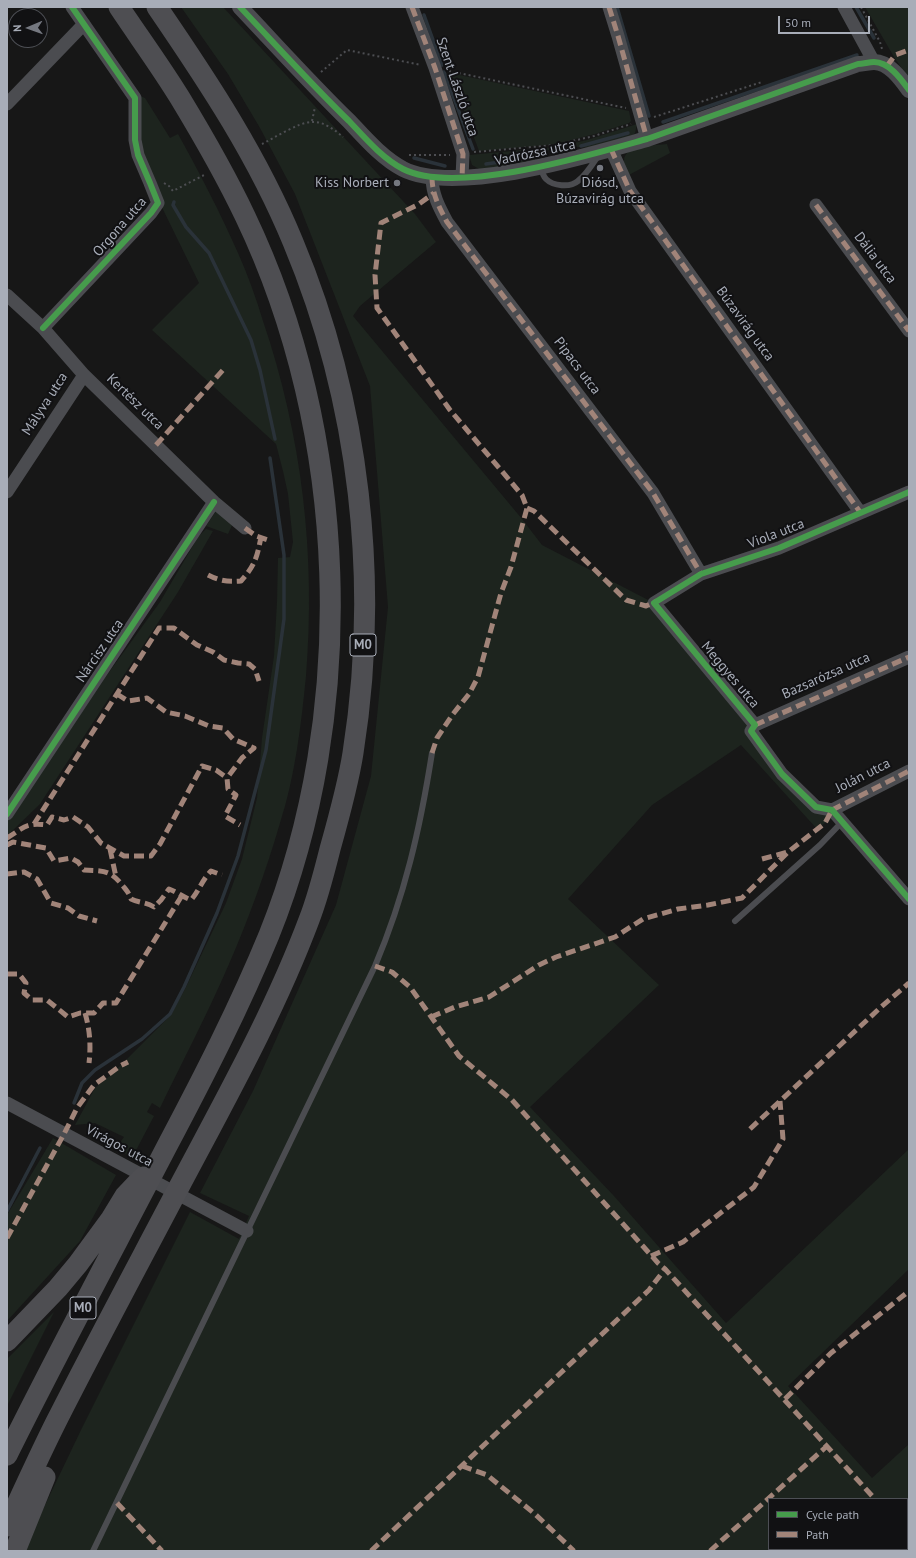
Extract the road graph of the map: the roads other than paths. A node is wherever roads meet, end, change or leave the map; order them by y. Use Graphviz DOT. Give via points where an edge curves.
graph roads {
  1 [pos="72,7"];
  2 [pos="119,7"];
  3 [pos="157,7"];
  4 [pos="240,7"];
  5 [pos="412,7"];
  6 [pos="609,7"];
  7 [pos="844,7"];
  8 [pos="84,24"];
  9 [pos="880,64"];
  10 [pos="909,90"];
  11 [pos="7,104"];
  12 [pos="646,138"];
  13 [pos="606,150"];
  14 [pos="541,166"];
  15 [pos="432,177"];
  16 [pos="462,178"];
  17 [pos="816,205"];
  18 [pos="7,295"];
  19 [pos="43,328"];
  20 [pos="909,331"];
  21 [pos="84,375"];
  22 [pos="7,492"];
  23 [pos="909,492"];
  24 [pos="214,502"];
  25 [pos="860,512"];
  26 [pos="245,528"];
  27 [pos="701,574"];
  28 [pos="654,603"];
  29 [pos="909,657"];
  30 [pos="755,725"];
  31 [pos="432,753"];
  32 [pos="909,771"];
  33 [pos="832,810"];
  34 [pos="7,814"];
  35 [pos="842,822"];
  36 [pos="909,899"];
  37 [pos="735,921"];
  38 [pos="7,1104"];
  39 [pos="159,1161"];
  40 [pos="247,1231"];
  41 [pos="7,1341"];
  42 [pos="56,1422"];
  43 [pos="7,1455"];
  44 [pos="7,1526"];
  45 [pos="15,1551"];
  46 [pos="93,1551"];
  1 -- 8 [label="street"];
  2 -- 39 [label="highway, M0" via="180,98 245,217 269,273 296,355 318,449 330,567 329,672 321,737 292,868 270,933 233,1019"];
  3 -- 42 [label="highway, M0" via="207,80 255,161 292,239 324,328 354,459 362,533 364,627 361,682 347,788 322,882 294,959 263,1029"];
  4 -- 15 [label="street, Vadrózsa utca" via="318,91 375,147 404,169"];
  5 -- 16 [label="street, Szent László utca" via="464,154"];
  6 -- 12 [label="street"];
  7 -- 9 [label="street" via="866,48"];
  8 -- 11 [label="street"];
  8 -- 19 [label="street, Orgona utca" via="135,98 135,140 138,155 158,203"];
  9 -- 10 [label="street" via="899,78"];
  9 -- 12 [label="street, Vadrózsa utca" via="858,64"];
  12 -- 13 [label="street, Vadrózsa utca"];
  13 -- 14 [label="street, Vadrózsa utca"];
  13 -- 14 [label="lane" via="577,182 570,185 551,182 543,175"];
  13 -- 25 [label="street, Búzavirág utca" via="630,191"];
  14 -- 16 [label="street, Vadrózsa utca"];
  15 -- 16 [label="street, Vadrózsa utca"];
  15 -- 27 [label="street, Pipacs utca" via="432,188 447,222 653,492"];
  17 -- 20 [label="street, Dália utca"];
  18 -- 19 [label="street, Kertész utca"];
  19 -- 21 [label="street, Kertész utca"];
  21 -- 22 [label="street, Mályva utca"];
  21 -- 24 [label="street, Kertész utca"];
  23 -- 25 [label="street, Viola utca"];
  24 -- 26 [label="street, Kertész utca"];
  24 -- 34 [label="street, Nárcisz utca"];
  25 -- 27 [label="street, Viola utca" via="779,548"];
  27 -- 28 [label="street, Viola utca"];
  28 -- 30 [label="street, Meggyes utca"];
  29 -- 30 [label="street, Bazsarózsa utca"];
  30 -- 33 [label="street, Meggyes utca" via="751,731 782,774 816,807"];
  31 -- 40 [label="lane" via="424,807 408,876 386,940 348,1026"];
  32 -- 33 [label="street, Jolán utca"];
  33 -- 35 [label="street"];
  35 -- 36 [label="street"];
  35 -- 37 [label="lane"];
  38 -- 40 [label="street, Virágos utca"];
  39 -- 41 [label="highway" via="125,1196 111,1219 58,1288"];
  39 -- 43 [label="highway, M0"];
  40 -- 46 [label="lane"];
  42 -- 44 [label="highway, M0"];
  42 -- 45 [label="highway" via="48,1470"];
}
